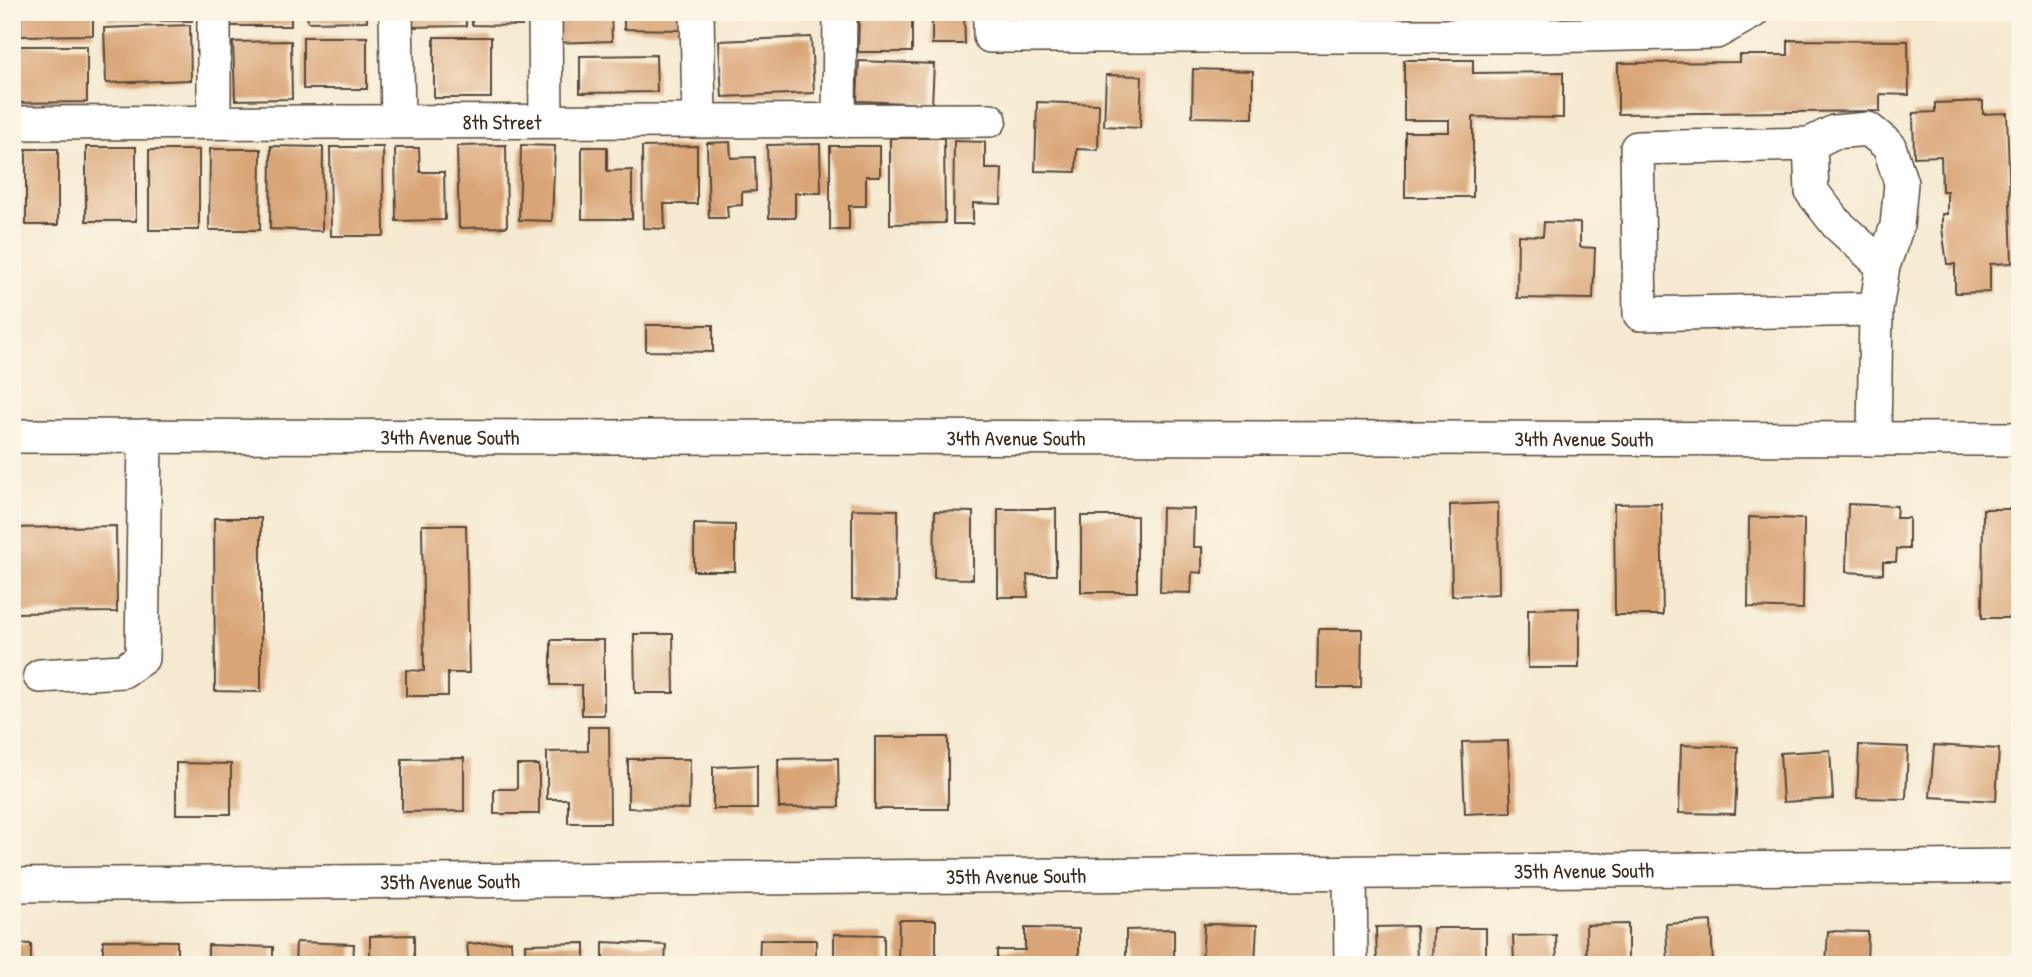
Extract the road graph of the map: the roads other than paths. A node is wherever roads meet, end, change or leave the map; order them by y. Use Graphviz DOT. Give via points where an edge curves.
graph roads {
  1 [pos="214,12"];
  2 [pos="397,12"];
  3 [pos="545,12"];
  4 [pos="697,12"];
  5 [pos="840,12"];
  6 [pos="1752,12"];
  7 [pos="1716,22"];
  8 [pos="990,24"];
  9 [pos="1175,24"];
  10 [pos="1355,24"];
  11 [pos="1540,24"];
  12 [pos="699,120"];
  13 [pos="839,120"];
  14 [pos="990,120"];
  15 [pos="398,121"];
  16 [pos="546,121"];
  17 [pos="214,122"];
  18 [pos="12,123"];
  19 [pos="1810,144"];
  20 [pos="1883,266"];
  21 [pos="1876,309"];
  22 [pos="12,436"];
  23 [pos="145,436"];
  24 [pos="1874,439"];
  25 [pos="2020,439"];
  26 [pos="40,676"];
  27 [pos="2020,866"];
  28 [pos="1350,873"];
  29 [pos="12,885"];
  30 [pos="1351,965"];
  1 -- 17 [label="street"];
  2 -- 15 [label="street"];
  3 -- 16 [label="street"];
  4 -- 12 [label="street"];
  5 -- 13 [label="street"];
  6 -- 7 [label="street"];
  7 -- 11 [label="street"];
  8 -- 9 [label="street"];
  9 -- 10 [label="street"];
  10 -- 11 [label="street"];
  12 -- 13 [label="street, 8th Street"];
  12 -- 16 [label="street, 8th Street"];
  13 -- 14 [label="street, 8th Street"];
  15 -- 16 [label="street, 8th Street"];
  15 -- 17 [label="street, 8th Street"];
  17 -- 18 [label="street, 8th Street"];
  19 -- 20 [label="street" via="1812,192 1837,224"];
  19 -- 20 [label="street" via="1834,132 1868,129 1889,146 1901,183 1897,226"];
  19 -- 21 [label="street" via="1636,148 1640,314"];
  20 -- 21 [label="street"];
  21 -- 24 [label="street"];
  22 -- 23 [label="street, 34th Avenue South"];
  23 -- 24 [label="street, 34th Avenue South"];
  23 -- 26 [label="street" via="142,658 123,671"];
  24 -- 25 [label="street, 34th Avenue South"];
  27 -- 28 [label="street, 35th Avenue South"];
  28 -- 29 [label="street, 35th Avenue South"];
  28 -- 30 [label="street"];
}
